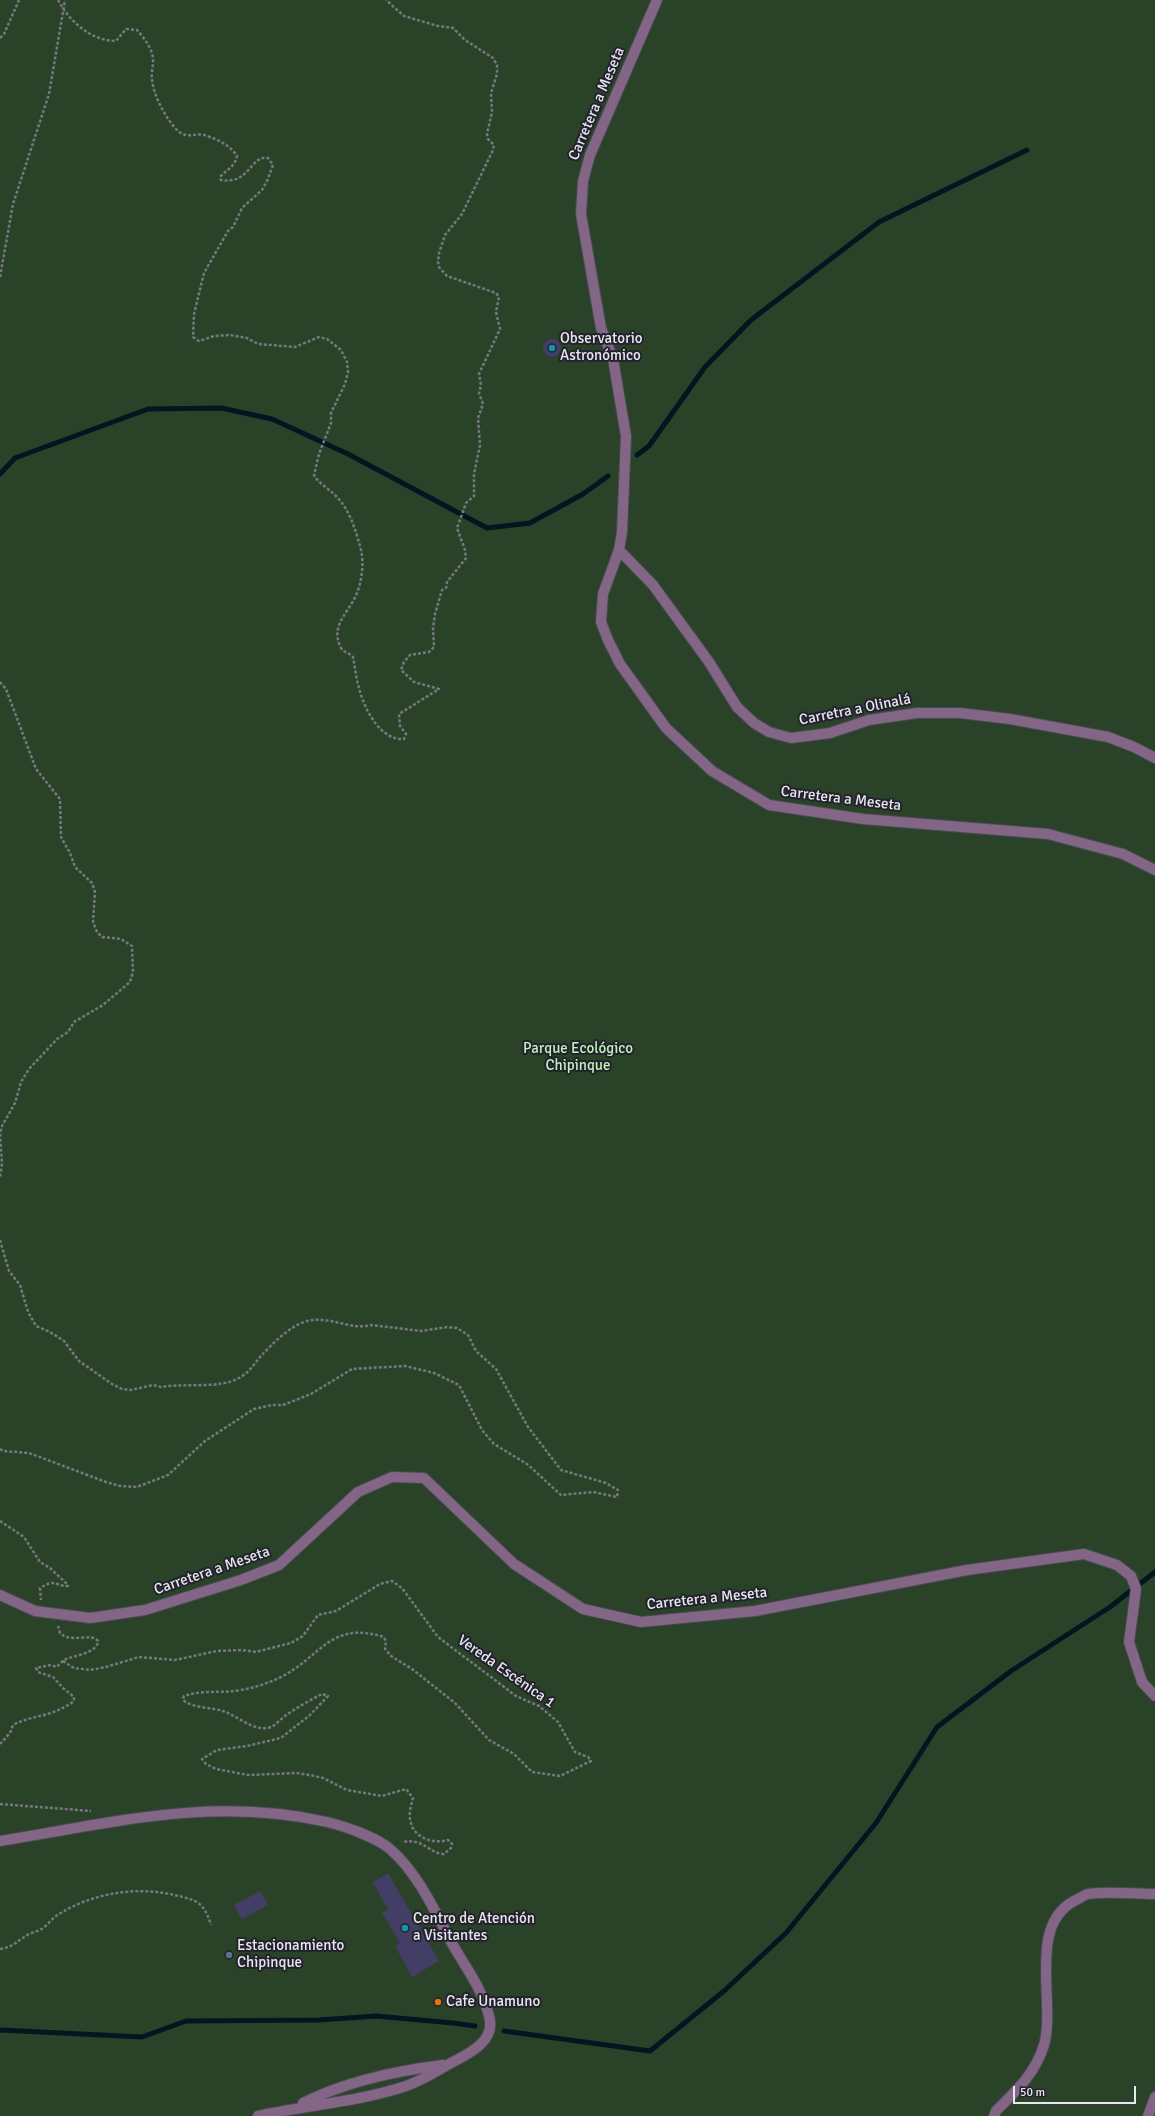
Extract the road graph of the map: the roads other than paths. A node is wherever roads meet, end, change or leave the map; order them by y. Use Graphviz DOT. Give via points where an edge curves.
graph roads {
  1 [pos="657,0"];
  2 [pos="619,550"];
  3 [pos="1155,758"];
  4 [pos="1155,870"];
  5 [pos="0,1595"];
  6 [pos="1155,1696"];
  7 [pos="0,1841"];
  8 [pos="1155,1894"];
  9 [pos="448,2064"];
  10 [pos="1155,2097"];
  11 [pos="295,2107"];
  12 [pos="258,2116"];
  13 [pos="994,2116"];
  14 [pos="1148,2116"];
  1 -- 2 [label="street, Carretera a Meseta" via="590,155 583,181 581,214 589,264 601,328 613,358 626,436"];
  2 -- 3 [label="street, Carretra a Olinalá" via="653,585 709,662 736,707 769,732 791,738 830,733 869,720 917,713 960,713 1010,719 1108,737"];
  2 -- 4 [label="street, Carretera a Meseta" via="603,594 602,622 620,664 666,728 712,771 763,802 863,819 1048,834 1123,854"];
  5 -- 6 [label="street, Carretera a Meseta" via="35,1611 90,1618 145,1610 241,1580 279,1565 358,1492 392,1477 424,1478 514,1564 583,1609 641,1622 755,1611 967,1570 1084,1554 1117,1565 1131,1576 1136,1589 1129,1642 1142,1682"];
  7 -- 9 [label="street" via="111,1821 185,1812 236,1811 327,1822 390,1848 413,1875 481,1992 490,2018 489,2033 482,2043 466,2056"];
  8 -- 13 [label="street" via="1087,1894 1065,1906 1051,1928 1045,1953 1047,2003 1044,2045 1027,2081"];
  9 -- 11 [label="street" via="349,2083"];
  9 -- 11 [label="street" via="407,2086 347,2100"];
  10 -- 14 [label="street"];
  11 -- 12 [label="street"];
}
